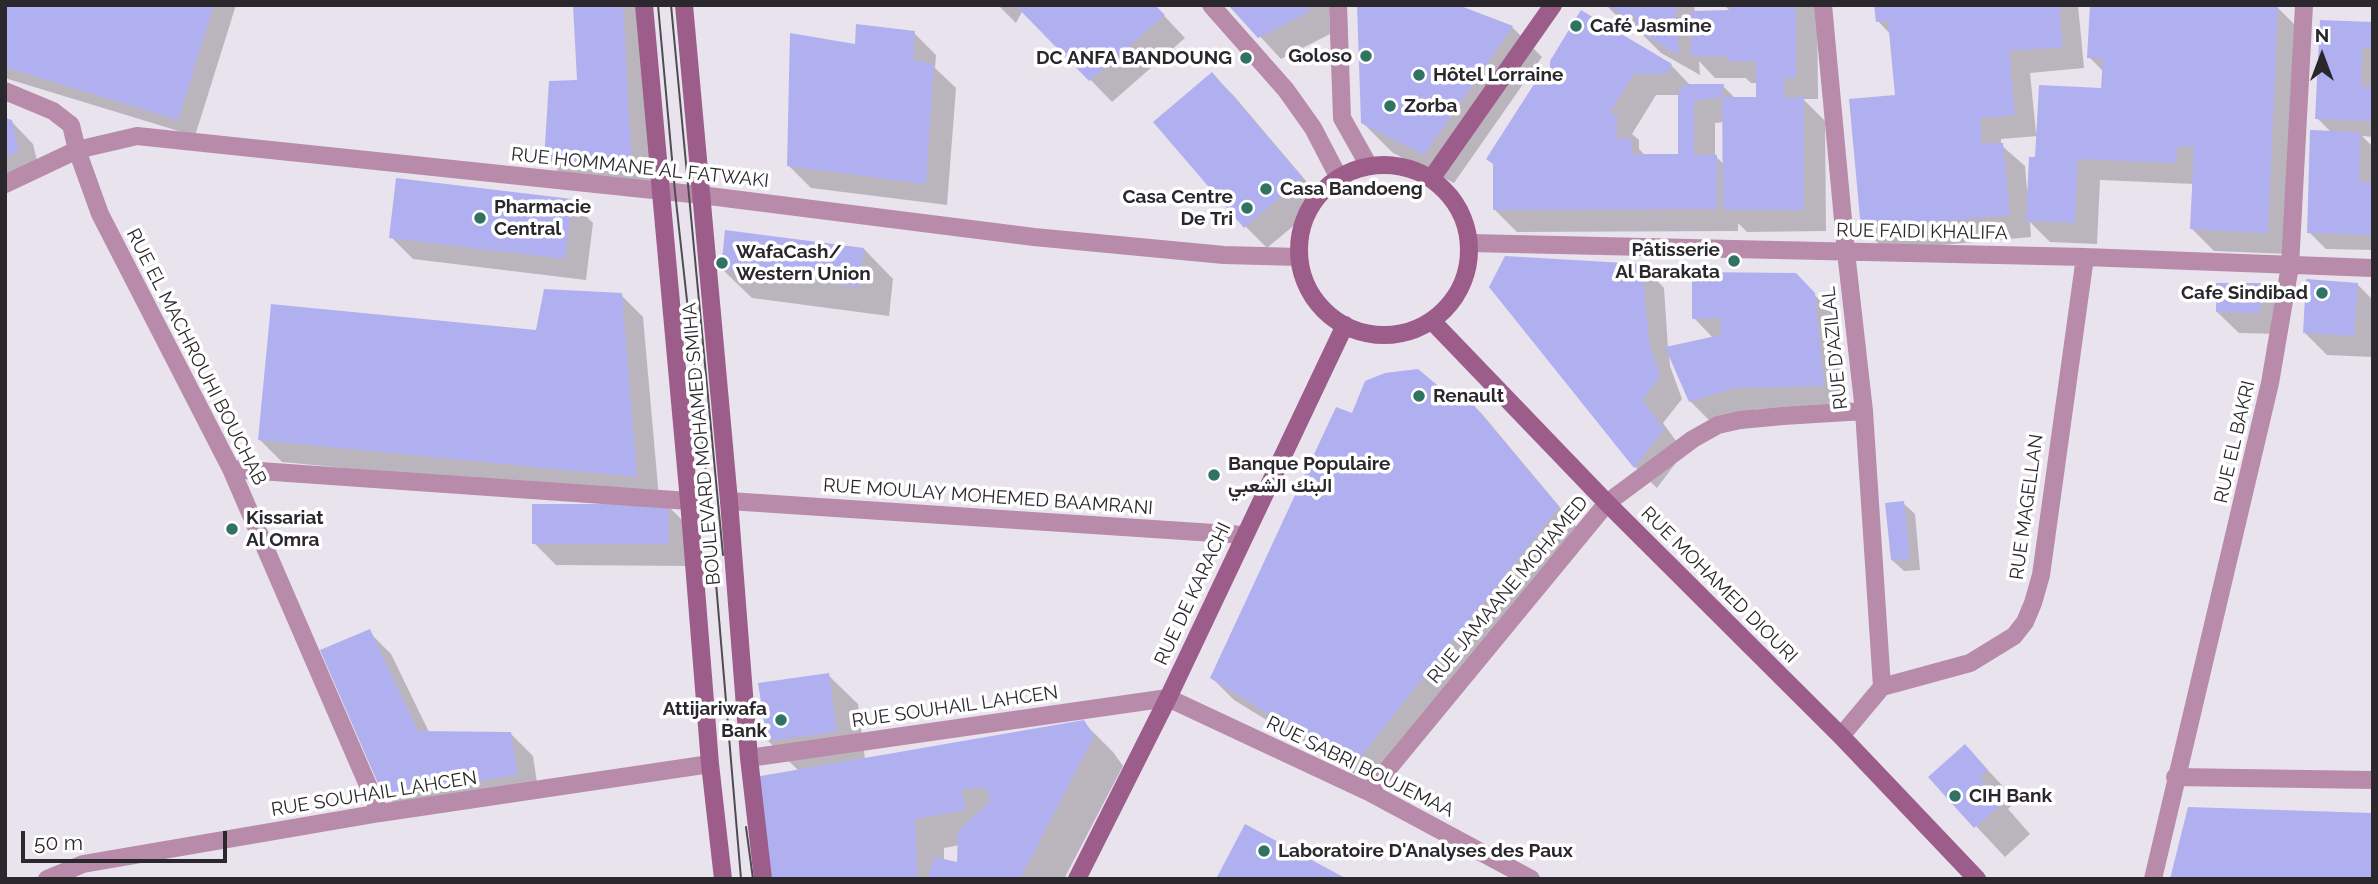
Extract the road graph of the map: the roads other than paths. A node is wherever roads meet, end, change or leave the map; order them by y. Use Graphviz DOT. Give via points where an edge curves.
graph roads {
  1 [pos="644,5"];
  2 [pos="684,5"];
  3 [pos="1211,5"];
  4 [pos="1338,5"];
  5 [pos="1553,5"];
  6 [pos="1824,5"];
  7 [pos="2304,5"];
  8 [pos="5,91"];
  9 [pos="77,150"];
  10 [pos="1369,166"];
  11 [pos="1339,178"];
  12 [pos="1431,179"];
  13 [pos="5,184"];
  14 [pos="660,191"];
  15 [pos="701,195"];
  16 [pos="1470,243"];
  17 [pos="1846,252"];
  18 [pos="1298,257"];
  19 [pos="2085,257"];
  20 [pos="2290,266"];
  21 [pos="2373,268"];
  22 [pos="1432,321"];
  23 [pos="1345,326"];
  24 [pos="1864,411"];
  25 [pos="231,469"];
  26 [pos="689,500"];
  27 [pos="729,502"];
  28 [pos="1607,503"];
  29 [pos="1244,535"];
  30 [pos="1882,687"];
  31 [pos="1168,698"];
  32 [pos="1841,736"];
  33 [pos="749,758"];
  34 [pos="710,764"];
  35 [pos="2175,777"];
  36 [pos="2373,780"];
  37 [pos="1368,792"];
  38 [pos="380,813"];
  39 [pos="1969,877"];
  40 [pos="47,879"];
  41 [pos="723,879"];
  42 [pos="763,879"];
  43 [pos="1077,879"];
  44 [pos="1531,879"];
  45 [pos="2152,879"];
  1 -- 14 [label="street, BOULEVARD MOHAMED SMIHA"];
  2 -- 15 [label="street, BOULEVARD MOHAMED SMIHA"];
  3 -- 11 [label="street" via="1286,90 1313,128"];
  4 -- 10 [label="street" via="1342,118"];
  5 -- 12 [label="street"];
  6 -- 17 [label="street, RUE D'AZILAL"];
  7 -- 20 [label="street, RUE EL BAKRI"];
  8 -- 9 [label="street" via="53,111 71,125"];
  9 -- 13 [label="street, RUE HOMMANE AL FATWAKI"];
  9 -- 14 [label="street, RUE HOMMANE AL FATWAKI" via="138,136"];
  9 -- 25 [label="street, RUE EL MACHROUHI BOUCHAB" via="100,214"];
  10 -- 11 [label="street"];
  10 -- 12 [label="street" via="1401,166"];
  11 -- 18 [label="street" via="1308,212"];
  12 -- 16 [label="street" via="1460,210"];
  14 -- 15 [label="street, RUE HOMMANE AL FATWAKI"];
  14 -- 26 [label="street, BOULEVARD MOHAMED SMIHA"];
  15 -- 18 [label="street, RUE HOMMANE AL FATWAKI" via="1034,237 1224,255"];
  15 -- 27 [label="street, BOULEVARD MOHAMED SMIHA"];
  16 -- 17 [label="street, RUE FAIDI KHALIFA"];
  16 -- 22 [label="street" via="1467,273 1459,291"];
  17 -- 19 [label="street, RUE FAIDI KHALIFA"];
  17 -- 24 [label="street, RUE D'AZILAL"];
  18 -- 23 [label="street" via="1311,294"];
  19 -- 20 [label="street, RUE FAIDI KHALIFA"];
  19 -- 30 [label="street, RUE MAGELLAN" via="2034,603 2014,636 1970,663"];
  20 -- 21 [label="street, RUE FAIDI KHALIFA"];
  20 -- 35 [label="street, RUE EL BAKRI" via="2245,497"];
  22 -- 23 [label="street" via="1402,334 1385,335"];
  22 -- 28 [label="street, RUE MOHAMED DIOURI"];
  23 -- 29 [label="street, RUE DE KARACHI"];
  24 -- 28 [label="street, RUE JAMAANE MOHAMED" via="1718,425"];
  24 -- 30 [label="street, RUE D'AZILAL"];
  25 -- 26 [label="street"];
  25 -- 38 [label="street, RUE EL MACHROUHI BOUCHAB"];
  26 -- 34 [label="street, BOULEVARD MOHAMED SMIHA"];
  27 -- 29 [label="street, RUE MOULAY MOHEMED BAAMRANI"];
  27 -- 33 [label="street, BOULEVARD MOHAMED SMIHA"];
  28 -- 32 [label="street, RUE MOHAMED DIOURI"];
  28 -- 37 [label="street, RUE JAMAANE MOHAMED"];
  29 -- 31 [label="street, RUE DE KARACHI"];
  30 -- 32 [label="street"];
  31 -- 33 [label="street, RUE SOUHAIL LAHCEN"];
  31 -- 37 [label="street, RUE SABRI BOUJEMAA"];
  31 -- 43 [label="street, RUE DE KARACHI"];
  32 -- 39 [label="street, RUE MOHAMED DIOURI"];
  33 -- 42 [label="street, BOULEVARD MOHAMED SMIHA"];
  34 -- 38 [label="street, RUE SOUHAIL LAHCEN"];
  34 -- 41 [label="street, BOULEVARD MOHAMED SMIHA"];
  35 -- 36 [label="street"];
  35 -- 45 [label="street, RUE EL BAKRI"];
  37 -- 44 [label="street, RUE SABRI BOUJEMAA"];
  38 -- 40 [label="street, RUE SOUHAIL LAHCEN" via="83,864"];
}
